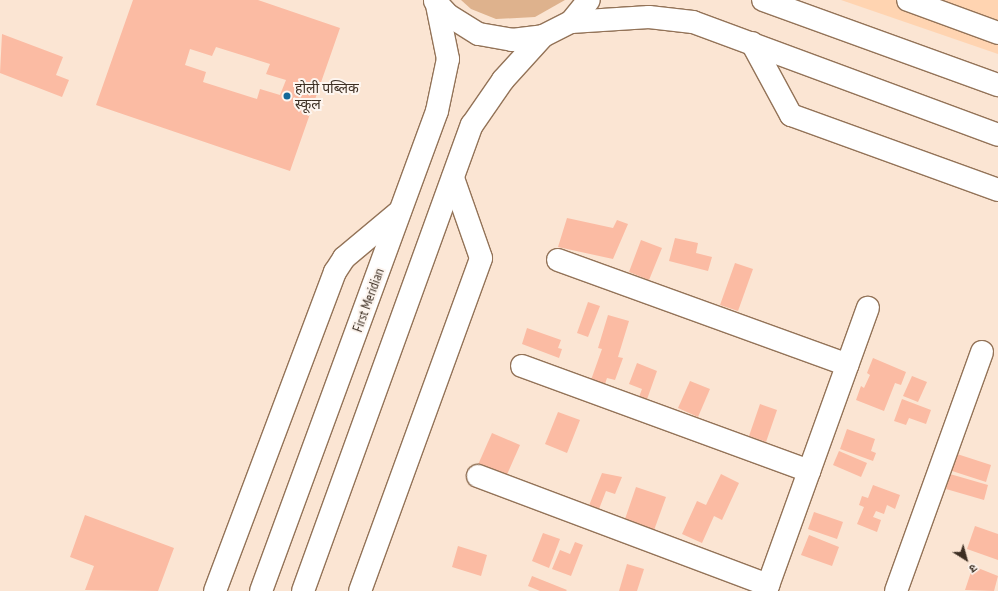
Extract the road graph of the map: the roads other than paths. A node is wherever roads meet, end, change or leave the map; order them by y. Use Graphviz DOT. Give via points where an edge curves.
graph roads {
  1 [pos="590,0"];
  2 [pos="767,0"];
  3 [pos="908,0"];
  4 [pos="436,2"];
  5 [pos="571,22"];
  6 [pos="998,33"];
  7 [pos="542,36"];
  8 [pos="752,43"];
  9 [pos="998,85"];
  10 [pos="998,135"];
  11 [pos="453,178"];
  12 [pos="998,190"];
  13 [pos="401,210"];
  14 [pos="558,260"];
  15 [pos="868,308"];
  16 [pos="982,352"];
  17 [pos="848,365"];
  18 [pos="522,366"];
  19 [pos="809,471"];
  20 [pos="478,476"];
  21 [pos="767,588"];
  22 [pos="215,591"];
  23 [pos="261,591"];
  24 [pos="303,591"];
  25 [pos="360,591"];
  26 [pos="896,591"];
  1 -- 5 [label="street"];
  2 -- 9 [label="street"];
  3 -- 6 [label="street"];
  4 -- 7 [label="street" via="448,15 478,34 512,40"];
  4 -- 13 [label="street, First Meridian" via="448,59 437,111"];
  5 -- 7 [label="street"];
  5 -- 8 [label="street" via="649,17 694,22"];
  7 -- 11 [label="street" via="503,80 472,125"];
  8 -- 10 [label="street"];
  8 -- 12 [label="street" via="791,115"];
  11 -- 24 [label="street"];
  11 -- 25 [label="street" via="482,258"];
  13 -- 22 [label="street" via="344,258 335,272"];
  13 -- 23 [label="street, First Meridian"];
  14 -- 17 [label="street"];
  15 -- 17 [label="street"];
  16 -- 26 [label="street"];
  17 -- 19 [label="street"];
  18 -- 19 [label="street"];
  19 -- 21 [label="street"];
  20 -- 21 [label="street"];
}
